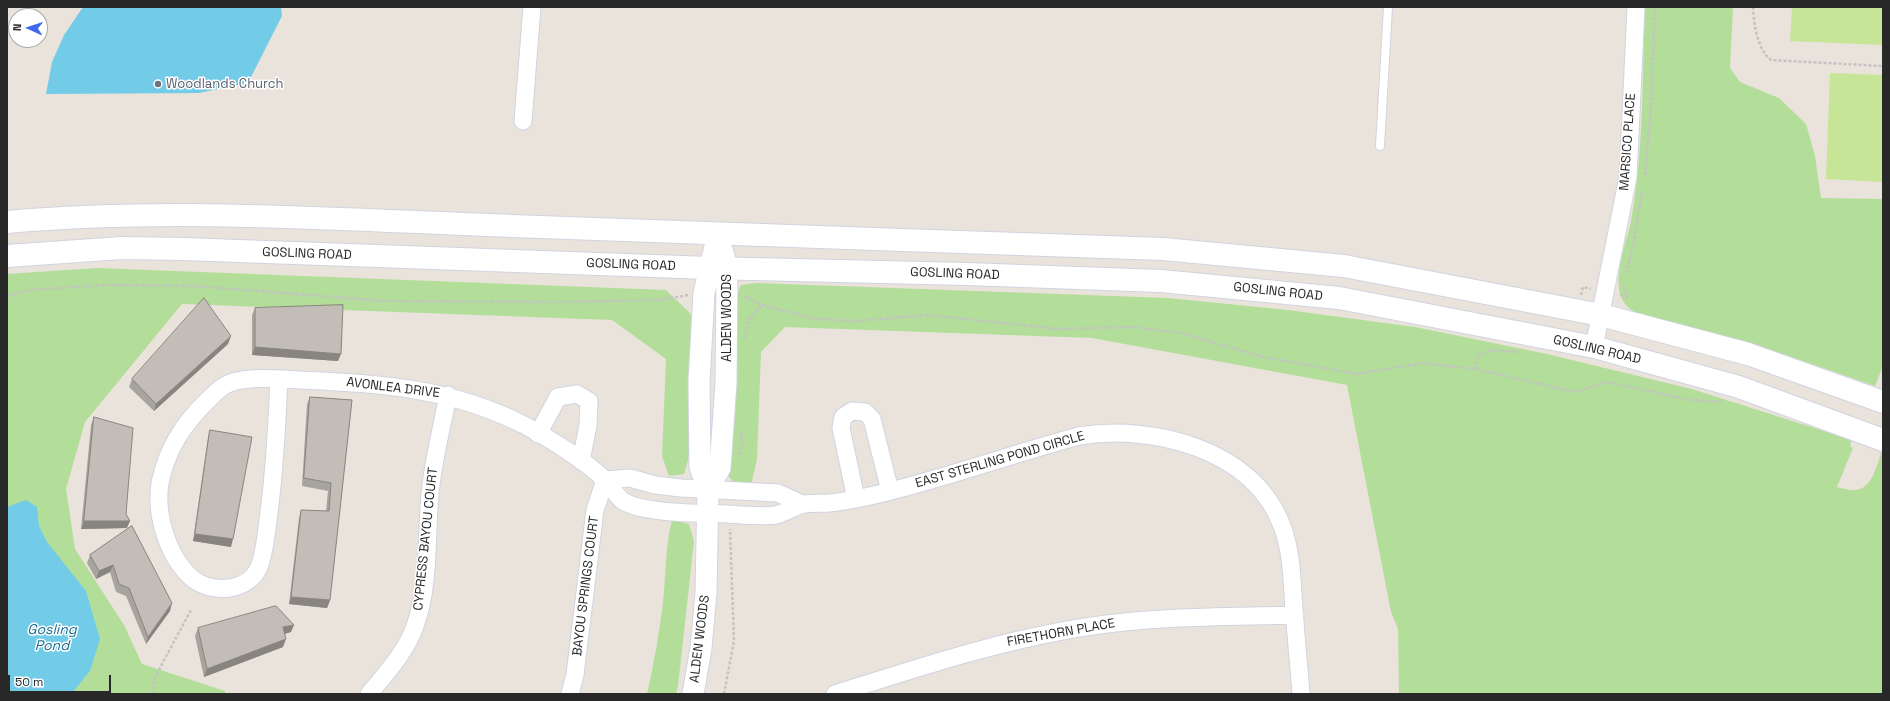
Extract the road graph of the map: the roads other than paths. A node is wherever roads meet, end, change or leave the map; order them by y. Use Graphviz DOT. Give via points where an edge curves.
graph roads {
  1 [pos="532,7"];
  2 [pos="1388,7"];
  3 [pos="1636,7"];
  4 [pos="523,121"];
  5 [pos="1380,146"];
  6 [pos="7,222"];
  7 [pos="718,234"];
  8 [pos="7,256"];
  9 [pos="718,268"];
  10 [pos="1601,315"];
  11 [pos="1594,347"];
  12 [pos="279,379"];
  13 [pos="448,395"];
  14 [pos="1878,400"];
  15 [pos="538,434"];
  16 [pos="1883,440"];
  17 [pos="581,461"];
  18 [pos="605,480"];
  19 [pos="708,489"];
  20 [pos="890,491"];
  21 [pos="856,499"];
  22 [pos="802,504"];
  23 [pos="708,513"];
  24 [pos="1295,615"];
  25 [pos="369,694"];
  26 [pos="570,694"];
  27 [pos="693,694"];
  28 [pos="836,694"];
  29 [pos="1301,694"];
  1 -- 4 [label="street"];
  2 -- 5 [label="lane"];
  3 -- 10 [label="street, MARSICO PLACE" via="1628,177"];
  6 -- 7 [label="main road" via="142,214"];
  7 -- 9 [label="street, ALDEN WOODS"];
  7 -- 10 [label="main road" via="1163,249 1230,255 1344,266"];
  8 -- 9 [label="main road, GOSLING ROAD" via="122,248 183,249"];
  9 -- 11 [label="main road, GOSLING ROAD" via="967,274 1145,281 1234,288 1339,298"];
  9 -- 19 [label="street, ALDEN WOODS" via="704,293 699,381 700,467"];
  9 -- 19 [label="street, ALDEN WOODS" via="728,294 726,384 720,468"];
  10 -- 11 [label="street, MARSICO PLACE"];
  10 -- 14 [label="main road" via="1748,354"];
  11 -- 16 [label="main road, GOSLING ROAD" via="1739,388"];
  12 -- 12 [label="street, AVONLEA DRIVE" via="276,462 259,568 250,580 228,589 213,589 187,574 174,555 161,521 159,489 169,451 180,430 195,412 229,383"];
  12 -- 13 [label="street, AVONLEA DRIVE" via="390,385"];
  13 -- 15 [label="street, AVONLEA DRIVE" via="485,408"];
  13 -- 25 [label="street, CYPRESS BAYOU COURT" via="433,472 423,586 415,626 405,647"];
  15 -- 17 [label="street, AVONLEA DRIVE"];
  15 -- 17 [label="street" via="558,397 577,394 589,401 588,425"];
  17 -- 18 [label="street, AVONLEA DRIVE"];
  18 -- 19 [label="street" via="630,478 662,486"];
  18 -- 23 [label="street, AVONLEA DRIVE" via="622,500 647,509"];
  18 -- 26 [label="street, BAYOU SPRINGS COURT" via="595,510 575,675"];
  19 -- 22 [label="street, EAST STERLING POND CIRCLE" via="778,493"];
  19 -- 23 [label="street, ALDEN WOODS"];
  20 -- 21 [label="street, EAST STERLING POND CIRCLE"];
  20 -- 21 [label="street" via="872,419 865,412 852,411 843,417 841,428"];
  20 -- 24 [label="street, EAST STERLING POND CIRCLE" via="1079,436 1111,432 1133,433 1182,443 1213,455 1238,470 1264,493 1283,527 1291,565"];
  21 -- 22 [label="street, EAST STERLING POND CIRCLE"];
  22 -- 23 [label="street, EAST STERLING POND CIRCLE" via="777,515"];
  23 -- 27 [label="street, ALDEN WOODS" via="705,601 701,648"];
  24 -- 28 [label="street, FIRETHORN PLACE" via="1148,620 1091,626 1014,640 940,660"];
  24 -- 29 [label="street, EAST STERLING POND CIRCLE"];
}
